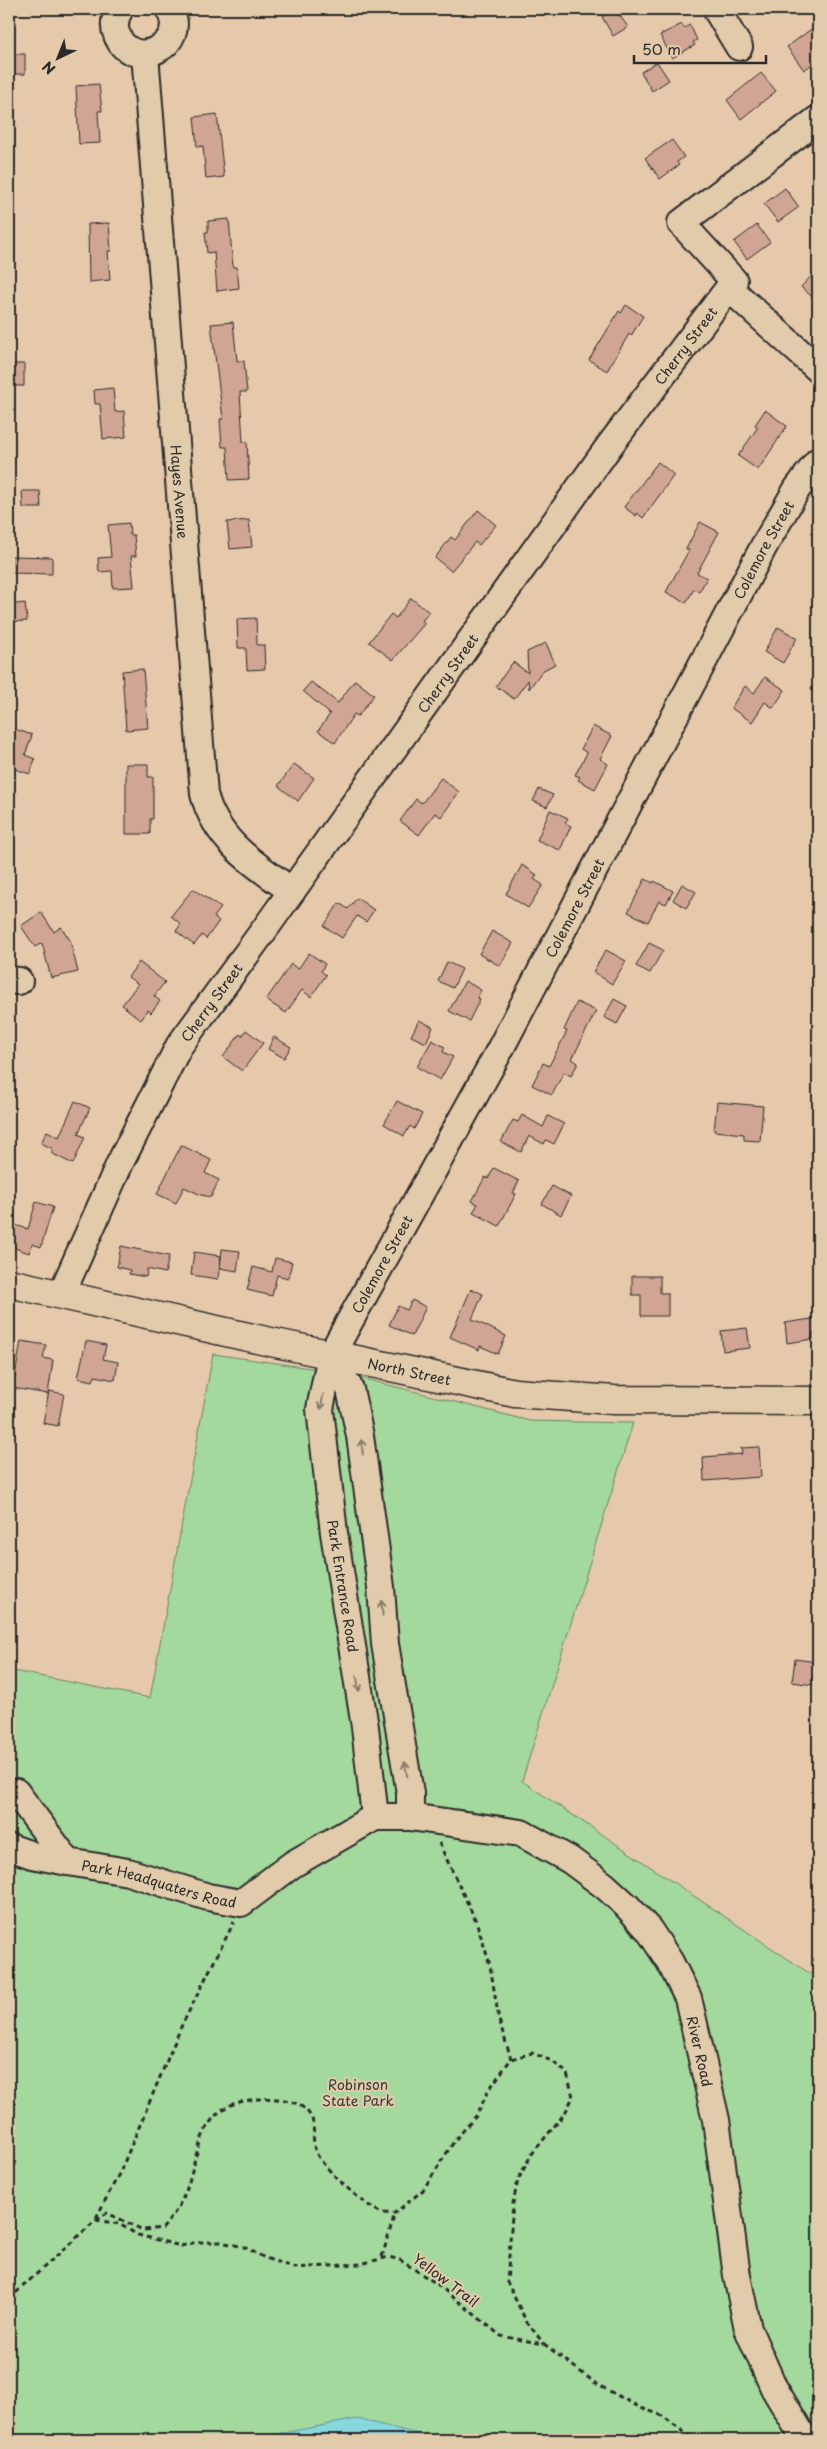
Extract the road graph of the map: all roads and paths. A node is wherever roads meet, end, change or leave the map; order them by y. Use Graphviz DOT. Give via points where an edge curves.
graph roads {
  1 [pos="120,9"];
  2 [pos="168,9"];
  3 [pos="716,9"];
  4 [pos="739,47"];
  5 [pos="145,54"];
  6 [pos="818,119"];
  7 [pos="728,288"];
  8 [pos="818,369"];
  9 [pos="818,461"];
  10 [pos="292,891"];
  11 [pos="9,1283"];
  12 [pos="61,1295"];
  13 [pos="331,1355"];
  14 [pos="818,1401"];
  15 [pos="9,1793"];
  16 [pos="375,1817"];
  17 [pos="410,1817"];
  18 [pos="437,1838"];
  19 [pos="9,1847"];
  20 [pos="68,1862"];
  21 [pos="241,1903"];
  22 [pos="512,2059"];
  23 [pos="395,2213"];
  24 [pos="96,2220"];
  25 [pos="382,2258"];
  26 [pos="9,2299"];
  27 [pos="544,2344"];
  28 [pos="695,2440"];
  29 [pos="805,2440"];
  1 -- 5 [label="street" via="115,25 118,38 132,52"];
  2 -- 5 [label="street" via="174,24 171,37 163,48"];
  3 -- 4 [label="street"];
  5 -- 10 [label="street, Hayes Avenue" via="204,794 211,815 231,844"];
  6 -- 7 [label="street" via="681,223 734,282"];
  7 -- 8 [label="street"];
  7 -- 10 [label="street, Cherry Street" via="610,445"];
  9 -- 13 [label="street, Colemore Street" via="797,489 764,546 496,1057"];
  10 -- 12 [label="street, Cherry Street" via="178,1046"];
  11 -- 12 [label="main road, North Street"];
  12 -- 13 [label="main road, North Street"];
  13 -- 14 [label="main road, North Street" via="474,1386 548,1396 665,1402"];
  13 -- 16 [label="street, Park Entrance Road, one-way" via="320,1408 334,1533 365,1727"];
  17 -- 13 [label="street, one-way" via="410,1792 385,1644 381,1587 360,1436 350,1389"];
  15 -- 20 [label="street, Park Headquaters Road" via="16,1792"];
  16 -- 17 [label="street, Park Headquaters Road"];
  16 -- 21 [label="street, Park Headquaters Road" via="293,1864"];
  17 -- 29 [label="street, River Road" via="521,1833 570,1860 605,1886 649,1930 670,1962 688,1998 710,2094 748,2329 774,2388"];
  18 -- 22 [label="path" via="476,1921 490,1965 501,2028"];
  19 -- 20 [label="street"];
  20 -- 21 [label="street, Park Headquaters Road" via="128,1872 208,1897"];
  21 -- 24 [label="path" via="233,1926 181,2027 121,2170"];
  22 -- 23 [label="path" via="488,2091 477,2115 455,2140 423,2190"];
  22 -- 27 [label="path" via="532,2054 552,2061 566,2074 573,2097 565,2113 531,2155 518,2180 514,2203 507,2282 526,2321"];
  23 -- 24 [label="path" via="381,2213 333,2175 315,2151 312,2119 303,2108 291,2102 264,2099 230,2105 205,2130 188,2186 163,2228 143,2230 107,2213"];
  23 -- 25 [label="path"];
  24 -- 25 [label="path, Yellow Trail" via="120,2224 138,2235 181,2246 221,2242 244,2247 295,2268 360,2264"];
  24 -- 26 [label="path"];
  25 -- 27 [label="path, Yellow Trail" via="400,2260 437,2284 501,2336"];
  27 -- 28 [label="path, Yellow Trail" via="598,2385 661,2416"];
}
